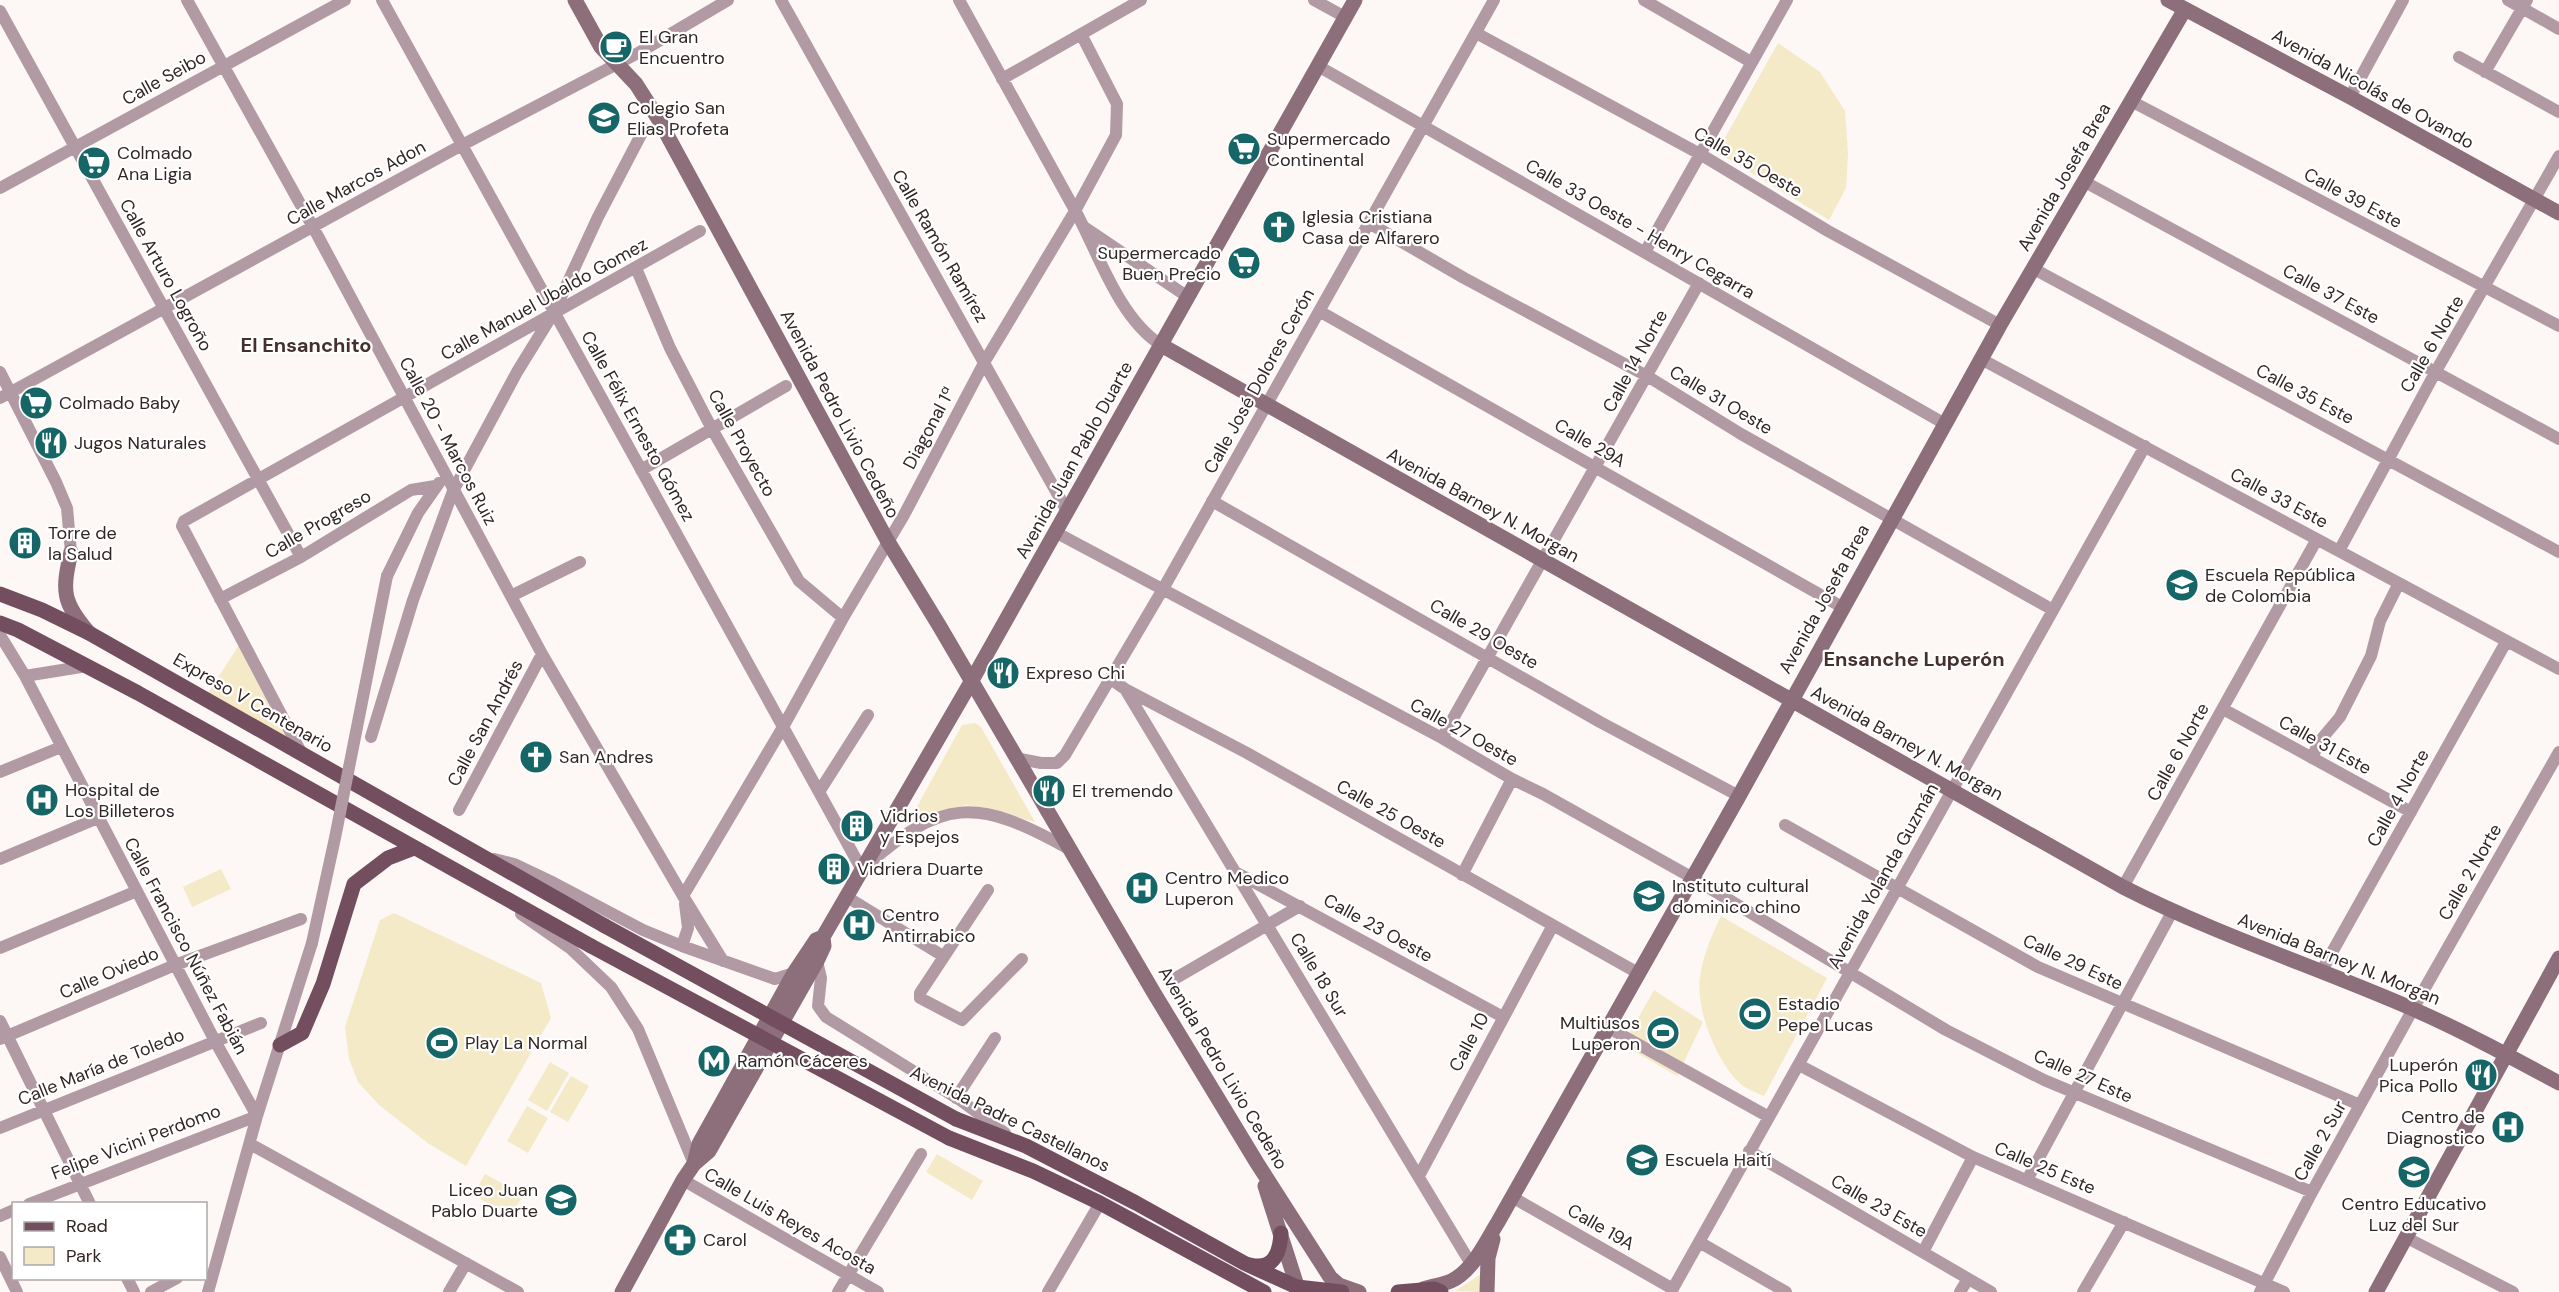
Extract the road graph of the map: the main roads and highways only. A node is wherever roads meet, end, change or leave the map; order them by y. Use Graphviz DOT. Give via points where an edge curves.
graph roads {
  1 [pos="574,0"];
  2 [pos="1355,0"];
  3 [pos="2168,0"];
  4 [pos="2188,5"];
  5 [pos="2559,213"];
  6 [pos="1161,345"];
  7 [pos="71,552"];
  8 [pos="0,594"];
  9 [pos="0,623"];
  10 [pos="89,633"];
  11 [pos="971,682"];
  12 [pos="1790,700"];
  13 [pos="414,848"];
  14 [pos="605,926"];
  15 [pos="824,937"];
  16 [pos="2559,958"];
  17 [pos="280,1045"];
  18 [pos="2507,1054"];
  19 [pos="2559,1083"];
  20 [pos="1257,1163"];
  21 [pos="694,1164"];
  22 [pos="1498,1222"];
  23 [pos="1281,1233"];
  24 [pos="1244,1263"];
  25 [pos="1298,1289"];
  26 [pos="1417,1290"];
  27 [pos="1259,1291"];
  28 [pos="622,1292"];
  29 [pos="1342,1292"];
  30 [pos="1359,1292"];
  31 [pos="1398,1292"];
  32 [pos="1442,1292"];
  33 [pos="1487,1292"];
  34 [pos="2376,1292"];
  1 -- 11 [label="main road, Avenida Pedro Livio Cedeño" via="601,47 636,84 659,120 887,540"];
  2 -- 6 [label="main road, Avenida Juan Pablo Duarte"];
  3 -- 4 [label="main road, Avenida Nicolás de Ovando"];
  4 -- 5 [label="main road, Avenida Nicolás de Ovando"];
  4 -- 12 [label="main road, Avenida Josefa Brea" via="2000,325"];
  6 -- 11 [label="main road, Avenida Juan Pablo Duarte"];
  6 -- 12 [label="main road, Avenida Barney N. Morgan"];
  7 -- 10 [label="main road" via="66,595 71,613"];
  8 -- 10 [label="main road, Expreso V Centenario"];
  9 -- 13 [label="main road" via="87,666"];
  10 -- 14 [label="main road, Expreso V Centenario"];
  11 -- 15 [label="main road, Avenida Juan Pablo Duarte"];
  11 -- 20 [label="main road, Avenida Pedro Livio Cedeño"];
  12 -- 18 [label="main road, Avenida Barney N. Morgan" via="2172,912 2413,1009"];
  12 -- 22 [label="main road, Avenida Josefa Brea"];
  13 -- 17 [label="main road" via="388,858 354,884 323,984 302,1033"];
  13 -- 27 [label="main road, Avenida Padre Castellanos, bridge" via="950,1138 1100,1203"];
  14 -- 24 [label="main road, Avenida Padre Castellanos, bridge" via="956,1119 1026,1146"];
  15 -- 21 [label="main road, Avenida Juan Pablo Duarte" via="817,961 709,1151"];
  15 -- 21 [label="main road, Avenida Juan Pablo Duarte" via="816,939 794,973 699,1144"];
  16 -- 18 [label="main road"];
  18 -- 19 [label="main road, Avenida Barney N. Morgan"];
  18 -- 34 [label="main road"];
  20 -- 23 [label="main road"];
  20 -- 30 [label="main road, Avenida Pedro Livio Cedeño" via="1330,1277"];
  21 -- 28 [label="main road"];
  22 -- 26 [label="main road, Avenida Josefa Brea" via="1471,1264 1450,1282"];
  22 -- 33 [label="main road, Avenida Josefa Brea" via="1488,1258"];
  23 -- 24 [label="main road" via="1281,1250 1276,1257 1260,1266"];
  23 -- 25 [label="main road"];
  24 -- 25 [label="main road, Avenida Padre Castellanos"];
  25 -- 29 [label="main road, Avenida Padre Castellanos"];
  26 -- 31 [label="main road"];
  26 -- 32 [label="main road"];
}
